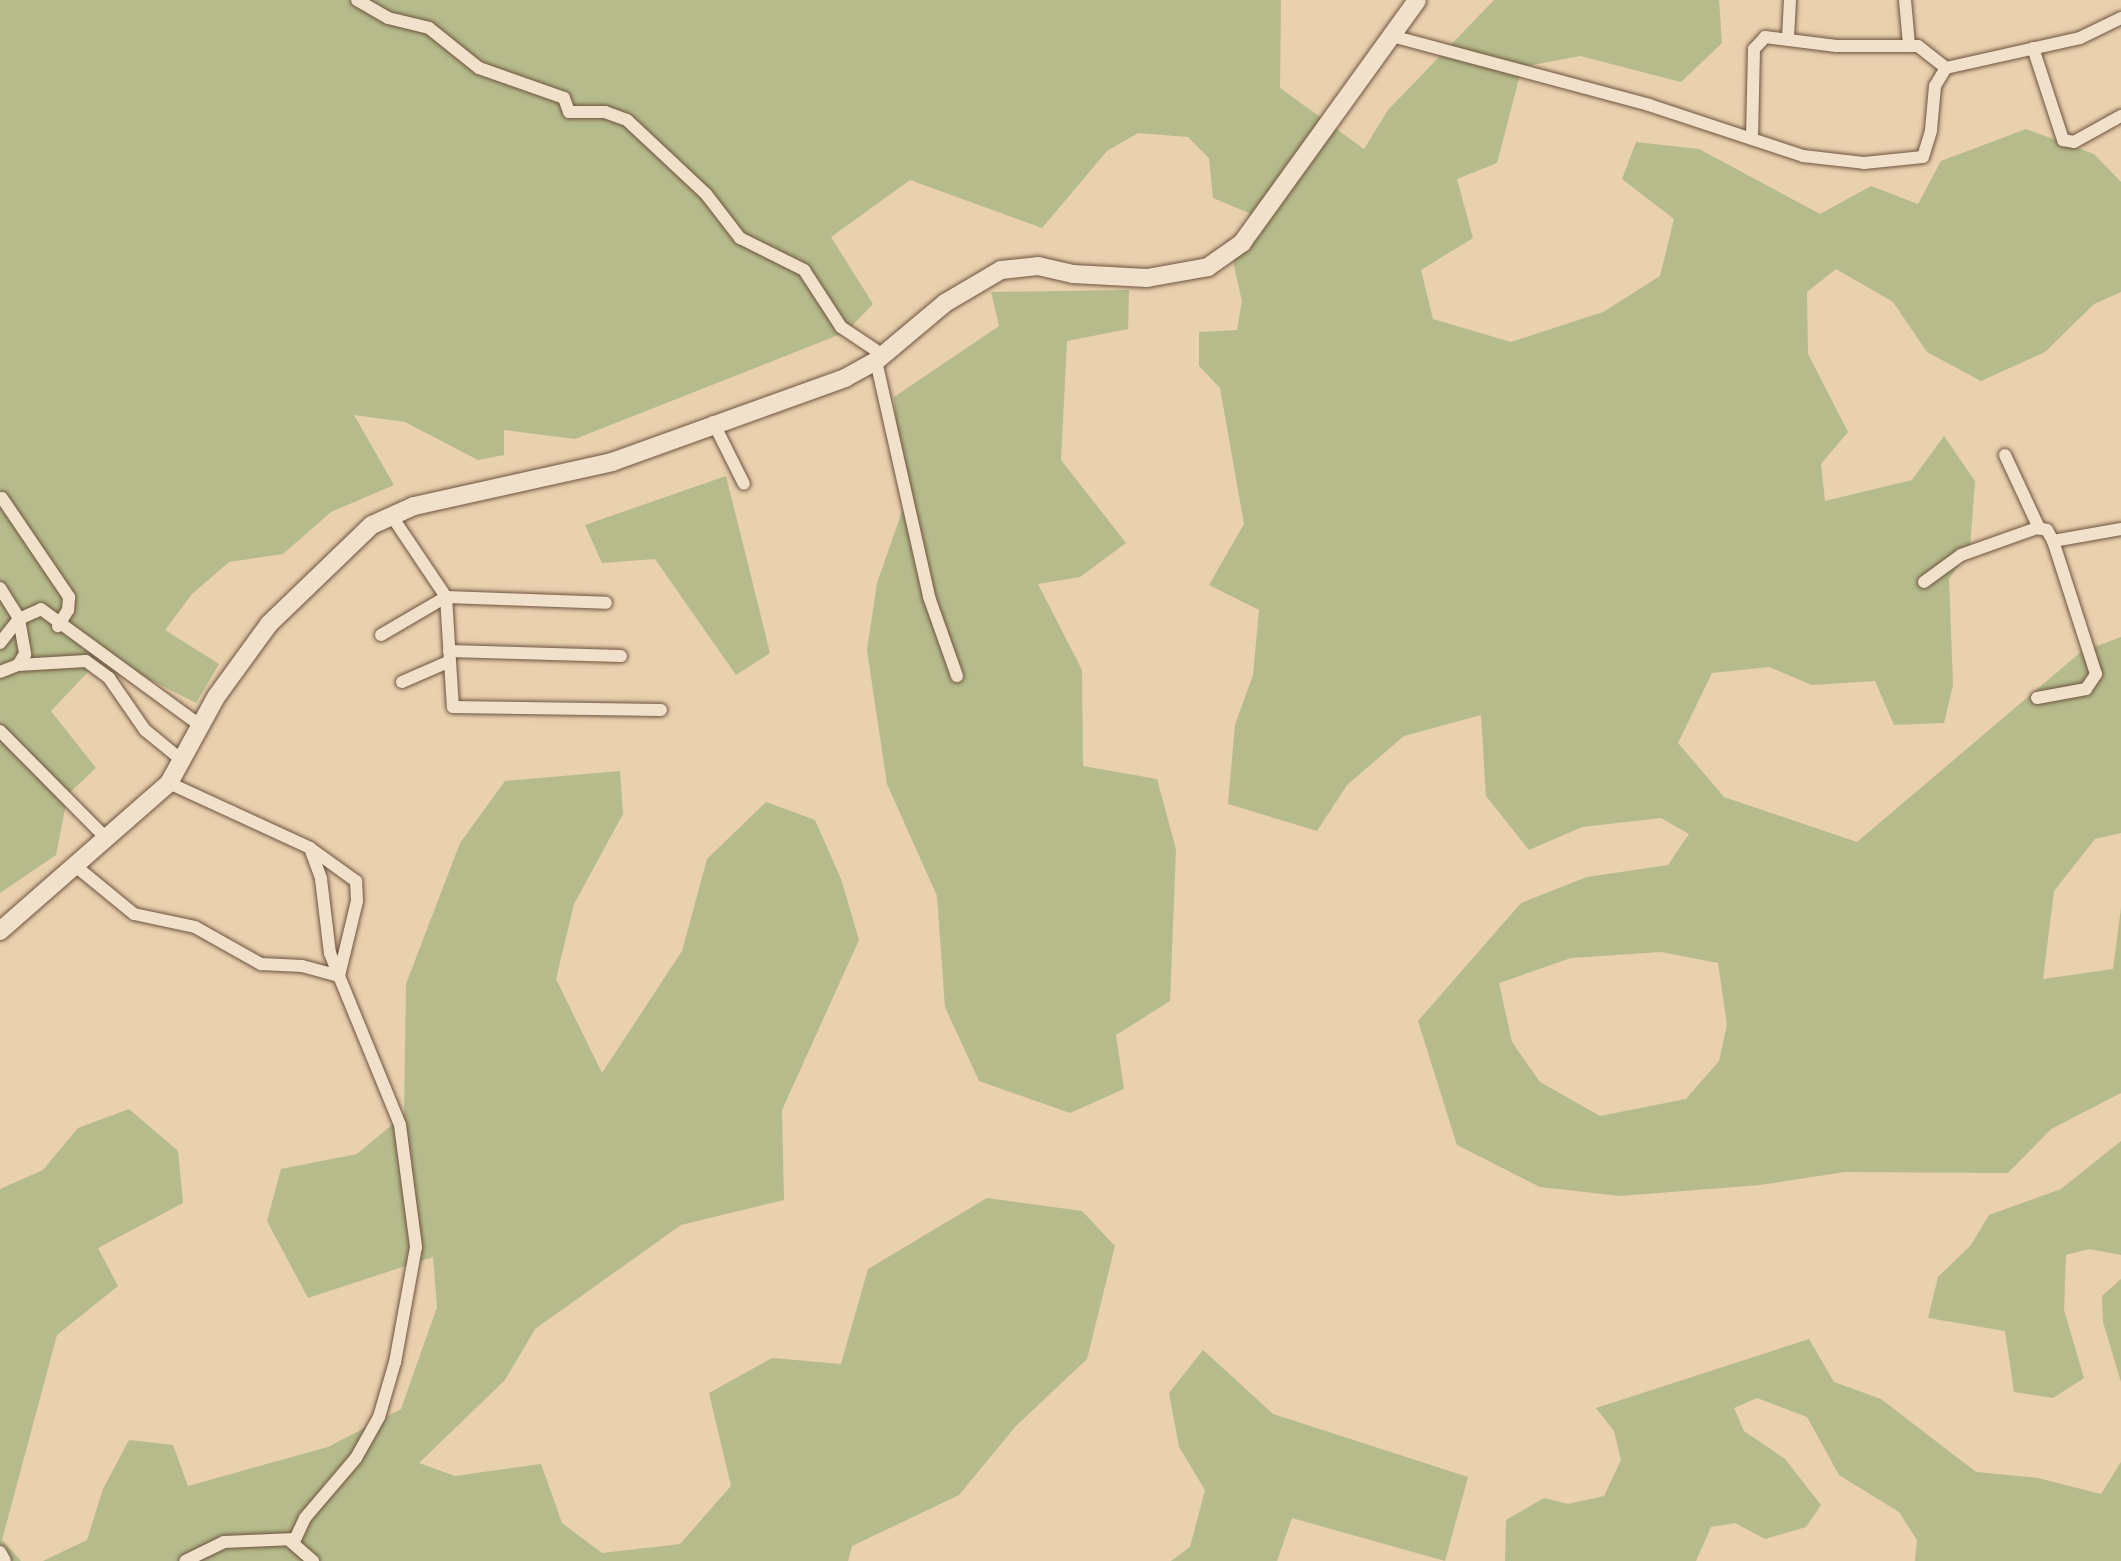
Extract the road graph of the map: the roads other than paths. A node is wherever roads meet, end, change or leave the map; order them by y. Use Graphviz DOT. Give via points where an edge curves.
graph roads {
  1 [pos="357,0"];
  2 [pos="1417,0"];
  3 [pos="1790,0"];
  4 [pos="1905,0"];
  5 [pos="2121,18"];
  6 [pos="1392,36"];
  7 [pos="1788,38"];
  8 [pos="1909,45"];
  9 [pos="2033,48"];
  10 [pos="1946,68"];
  11 [pos="2121,116"];
  12 [pos="1752,138"];
  13 [pos="879,358"];
  14 [pos="713,422"];
  15 [pos="2005,455"];
  16 [pos="744,484"];
  17 [pos="2,498"];
  18 [pos="391,515"];
  19 [pos="2040,528"];
  20 [pos="2121,528"];
  21 [pos="2053,541"];
  22 [pos="1924,582"];
  23 [pos="0,588"];
  24 [pos="446,597"];
  25 [pos="606,602"];
  26 [pos="19,619"];
  27 [pos="58,626"];
  28 [pos="381,635"];
  29 [pos="0,643"];
  30 [pos="450,656"];
  31 [pos="621,656"];
  32 [pos="18,665"];
  33 [pos="0,672"];
  34 [pos="957,676"];
  35 [pos="402,682"];
  36 [pos="2037,698"];
  37 [pos="661,710"];
  38 [pos="202,726"];
  39 [pos="0,731"];
  40 [pos="184,762"];
  41 [pos="169,783"];
  42 [pos="106,838"];
  43 [pos="310,848"];
  44 [pos="72,864"];
  45 [pos="1,930"];
  46 [pos="340,976"];
  47 [pos="289,1540"];
  48 [pos="0,1552"];
  49 [pos="5,1561"];
  50 [pos="185,1561"];
  51 [pos="312,1561"];
  1 -- 13 [label="street" via="388,18 429,28 478,68 564,98 569,112 605,112 626,120 706,194 740,238 804,270 841,327"];
  2 -- 6 [label="street"];
  3 -- 7 [label="street"];
  4 -- 8 [label="street"];
  5 -- 9 [label="street" via="2080,38"];
  6 -- 12 [label="street"];
  6 -- 13 [label="street" via="1242,243 1208,267 1147,278 1038,266 1001,270 945,303"];
  7 -- 8 [label="street" via="1836,46"];
  7 -- 12 [label="street" via="1756,43"];
  8 -- 10 [label="street" via="1924,47"];
  9 -- 10 [label="street"];
  9 -- 11 [label="street" via="2062,140 2074,142"];
  10 -- 12 [label="street" via="1936,86 1926,151 1915,161 1815,159"];
  13 -- 14 [label="street" via="845,378"];
  13 -- 34 [label="street" via="929,597"];
  14 -- 16 [label="street"];
  14 -- 18 [label="street" via="580,472"];
  15 -- 19 [label="street"];
  17 -- 27 [label="street" via="69,597"];
  18 -- 24 [label="street"];
  18 -- 38 [label="street" via="294,595 216,697"];
  19 -- 21 [label="street"];
  19 -- 22 [label="street" via="1978,548"];
  20 -- 21 [label="street"];
  21 -- 36 [label="street" via="2096,674 2086,689"];
  23 -- 26 [label="street"];
  24 -- 25 [label="street"];
  24 -- 28 [label="street"];
  24 -- 30 [label="street"];
  26 -- 27 [label="street" via="42,609"];
  26 -- 29 [label="street"];
  26 -- 32 [label="street" via="25,654"];
  27 -- 38 [label="street"];
  30 -- 31 [label="street"];
  30 -- 35 [label="street"];
  30 -- 37 [label="street" via="453,707"];
  32 -- 33 [label="street"];
  32 -- 40 [label="street" via="86,660 109,678 145,730"];
  38 -- 40 [label="street"];
  39 -- 42 [label="street"];
  40 -- 41 [label="street"];
  41 -- 42 [label="street"];
  41 -- 43 [label="street"];
  42 -- 44 [label="street"];
  43 -- 46 [label="street"];
  43 -- 46 [label="street" via="358,884"];
  44 -- 45 [label="street"];
  44 -- 46 [label="street" via="134,914 196,926 261,964"];
  46 -- 47 [label="street" via="400,1125 415,1259 376,1426 305,1518 298,1537"];
  47 -- 50 [label="street" via="224,1542"];
  47 -- 51 [label="street"];
  48 -- 49 [label="street"];
}
